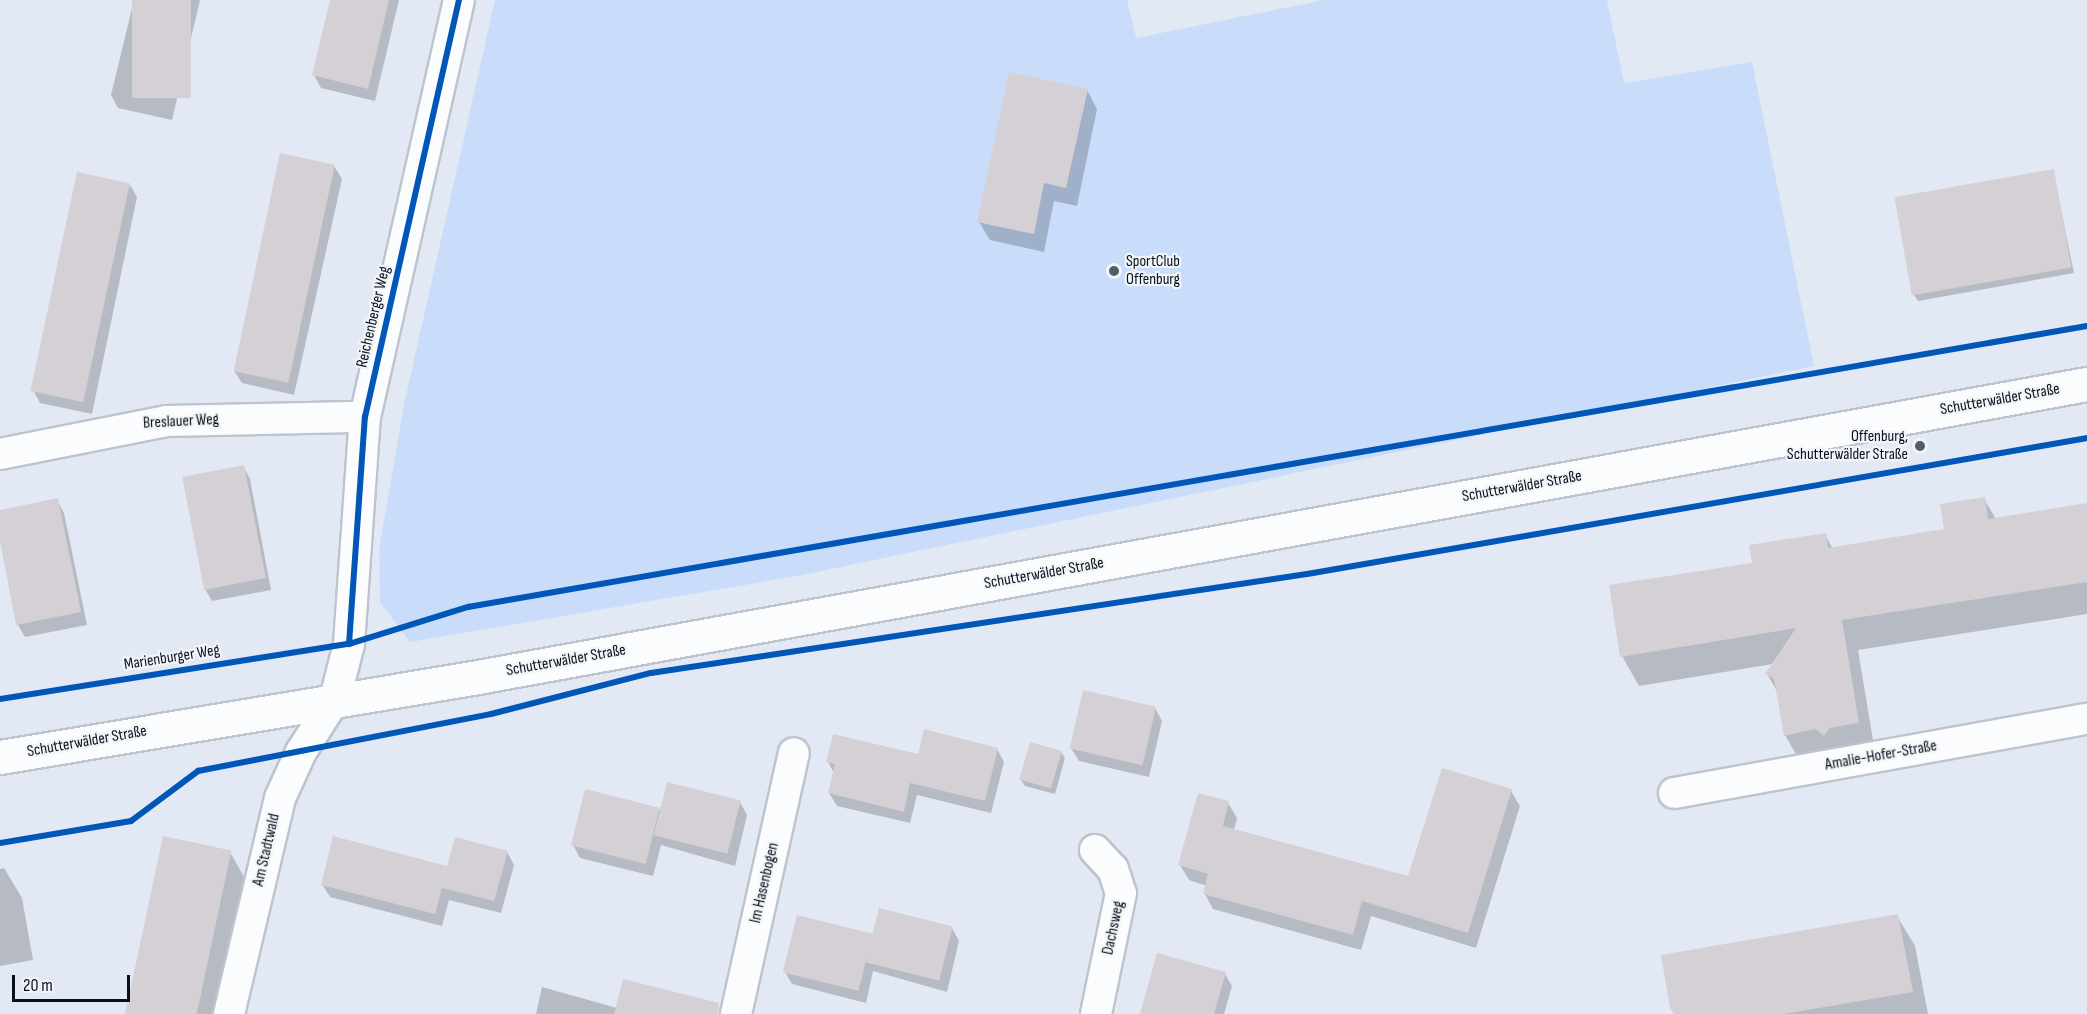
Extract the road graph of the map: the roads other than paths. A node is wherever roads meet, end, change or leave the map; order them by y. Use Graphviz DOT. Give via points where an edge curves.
graph roads {
  1 [pos="459,0"];
  2 [pos="2087,384"];
  3 [pos="365,417"];
  4 [pos="0,454"];
  5 [pos="336,699"];
  6 [pos="2087,719"];
  7 [pos="794,753"];
  8 [pos="0,757"];
  9 [pos="1674,793"];
  10 [pos="1095,850"];
  11 [pos="229,1014"];
  12 [pos="736,1014"];
  13 [pos="1096,1014"];
  1 -- 3 [label="street, Reichenberger Weg"];
  2 -- 5 [label="main road, Schutterwälder Straße" via="483,676"];
  3 -- 4 [label="street, Breslauer Weg" via="167,421"];
  3 -- 5 [label="street, Reichenberger Weg" via="349,644"];
  5 -- 8 [label="main road, Schutterwälder Straße"];
  5 -- 11 [label="street, Am Stadtwald" via="301,752 280,798"];
  6 -- 9 [label="street, Amalie-Hofer-Straße"];
  7 -- 12 [label="street, Im Hasenbogen"];
  10 -- 13 [label="street, Dachsweg" via="1113,869 1121,893"];
}
